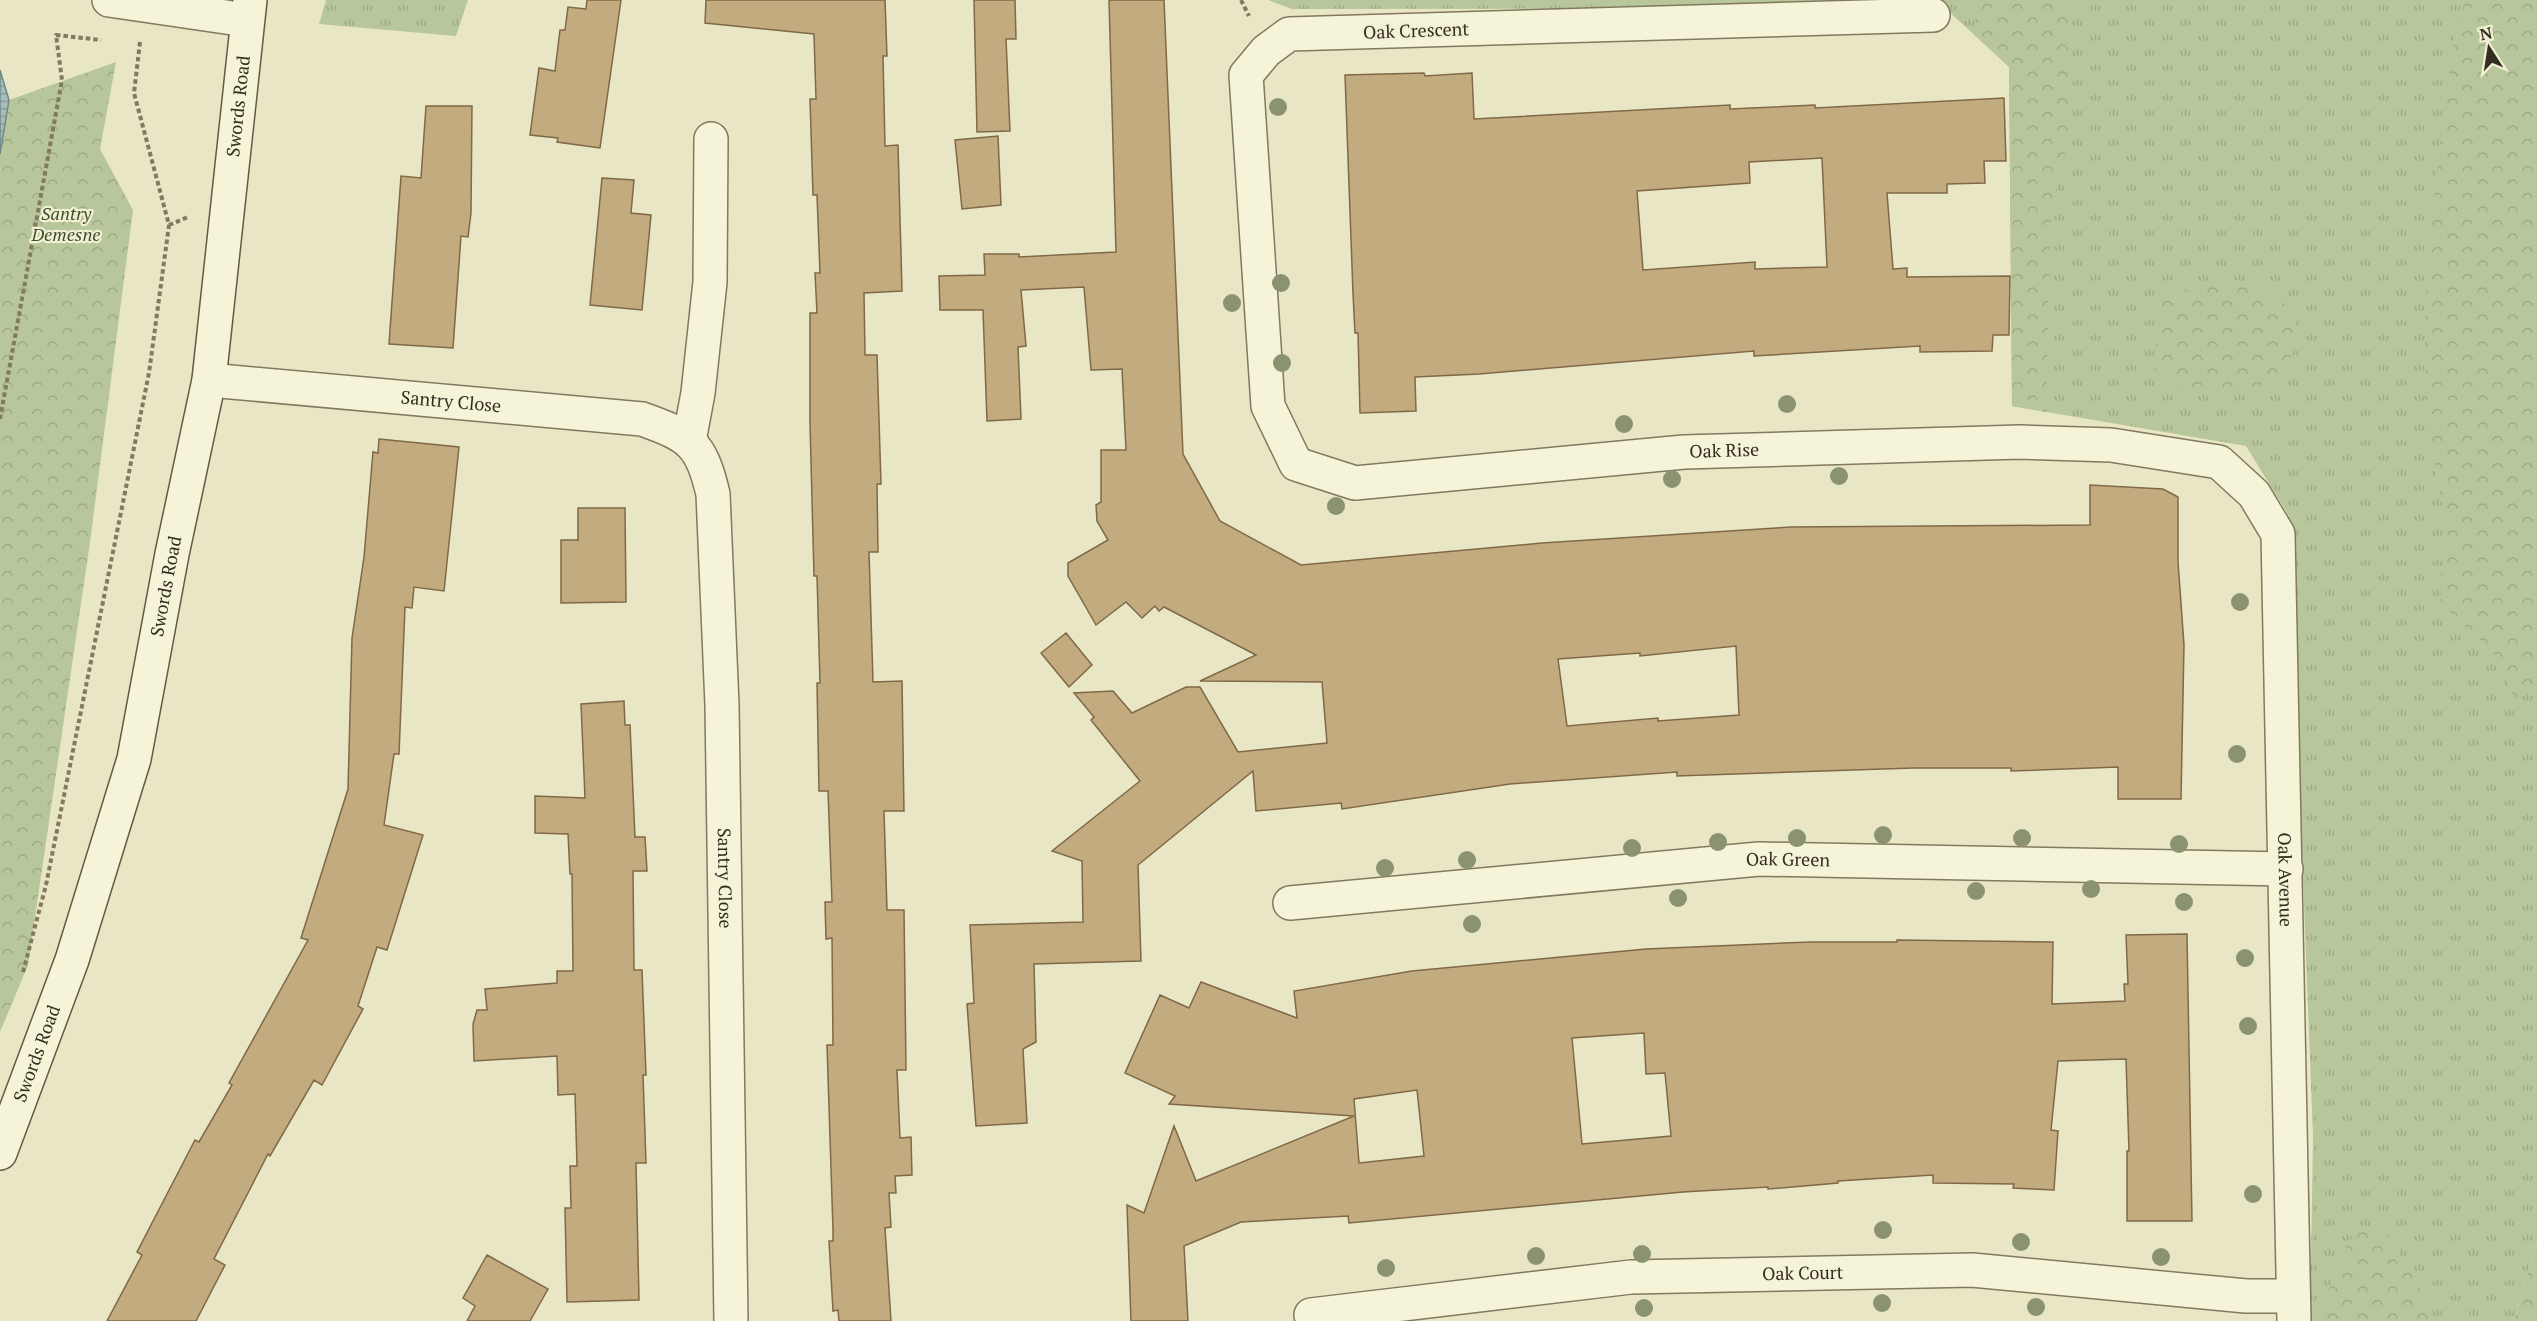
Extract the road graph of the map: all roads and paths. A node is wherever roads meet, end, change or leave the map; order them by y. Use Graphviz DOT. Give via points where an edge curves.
graph roads {
  1 [pos="109,0"];
  2 [pos="145,6"];
  3 [pos="248,10"];
  4 [pos="1933,15"];
  5 [pos="104,40"];
  6 [pos="128,42"];
  7 [pos="140,43"];
  8 [pos="711,139"];
  9 [pos="209,380"];
  10 [pos="1269,406"];
  11 [pos="0,419"];
  12 [pos="689,441"];
  13 [pos="2219,462"];
  14 [pos="2286,869"];
  15 [pos="1290,903"];
  16 [pos="21,982"];
  17 [pos="0,1153"];
  18 [pos="2294,1309"];
  19 [pos="1311,1315"];
  20 [pos="731,1321"];
  1 -- 2 [label="street"];
  2 -- 3 [label="street"];
  2 -- 7 [label="path"];
  3 -- 9 [label="street, Swords Road"];
  4 -- 10 [label="street, Oak Crescent" via="1289,34 1266,51 1246,75"];
  5 -- 11 [label="path" via="56,35 62,80"];
  6 -- 7 [label="path"];
  7 -- 16 [label="path" via="134,93 169,225 146,385 46,885"];
  8 -- 12 [label="street" via="710,282"];
  9 -- 12 [label="street, Santry Close" via="642,419 674,430"];
  9 -- 17 [label="street, Swords Road" via="134,759 72,960"];
  10 -- 13 [label="street, Oak Rise" via="1296,464 1355,483 1684,452 2020,442 2111,445"];
  12 -- 20 [label="street, Santry Close" via="705,462 713,506 722,705"];
  13 -- 14 [label="street, Oak Avenue" via="2254,494 2278,534"];
  14 -- 15 [label="street, Oak Green" via="1759,860"];
  14 -- 18 [label="street, Oak Avenue"];
  18 -- 19 [label="street, Oak Court" via="2246,1296 1972,1270 1631,1277"];
}
